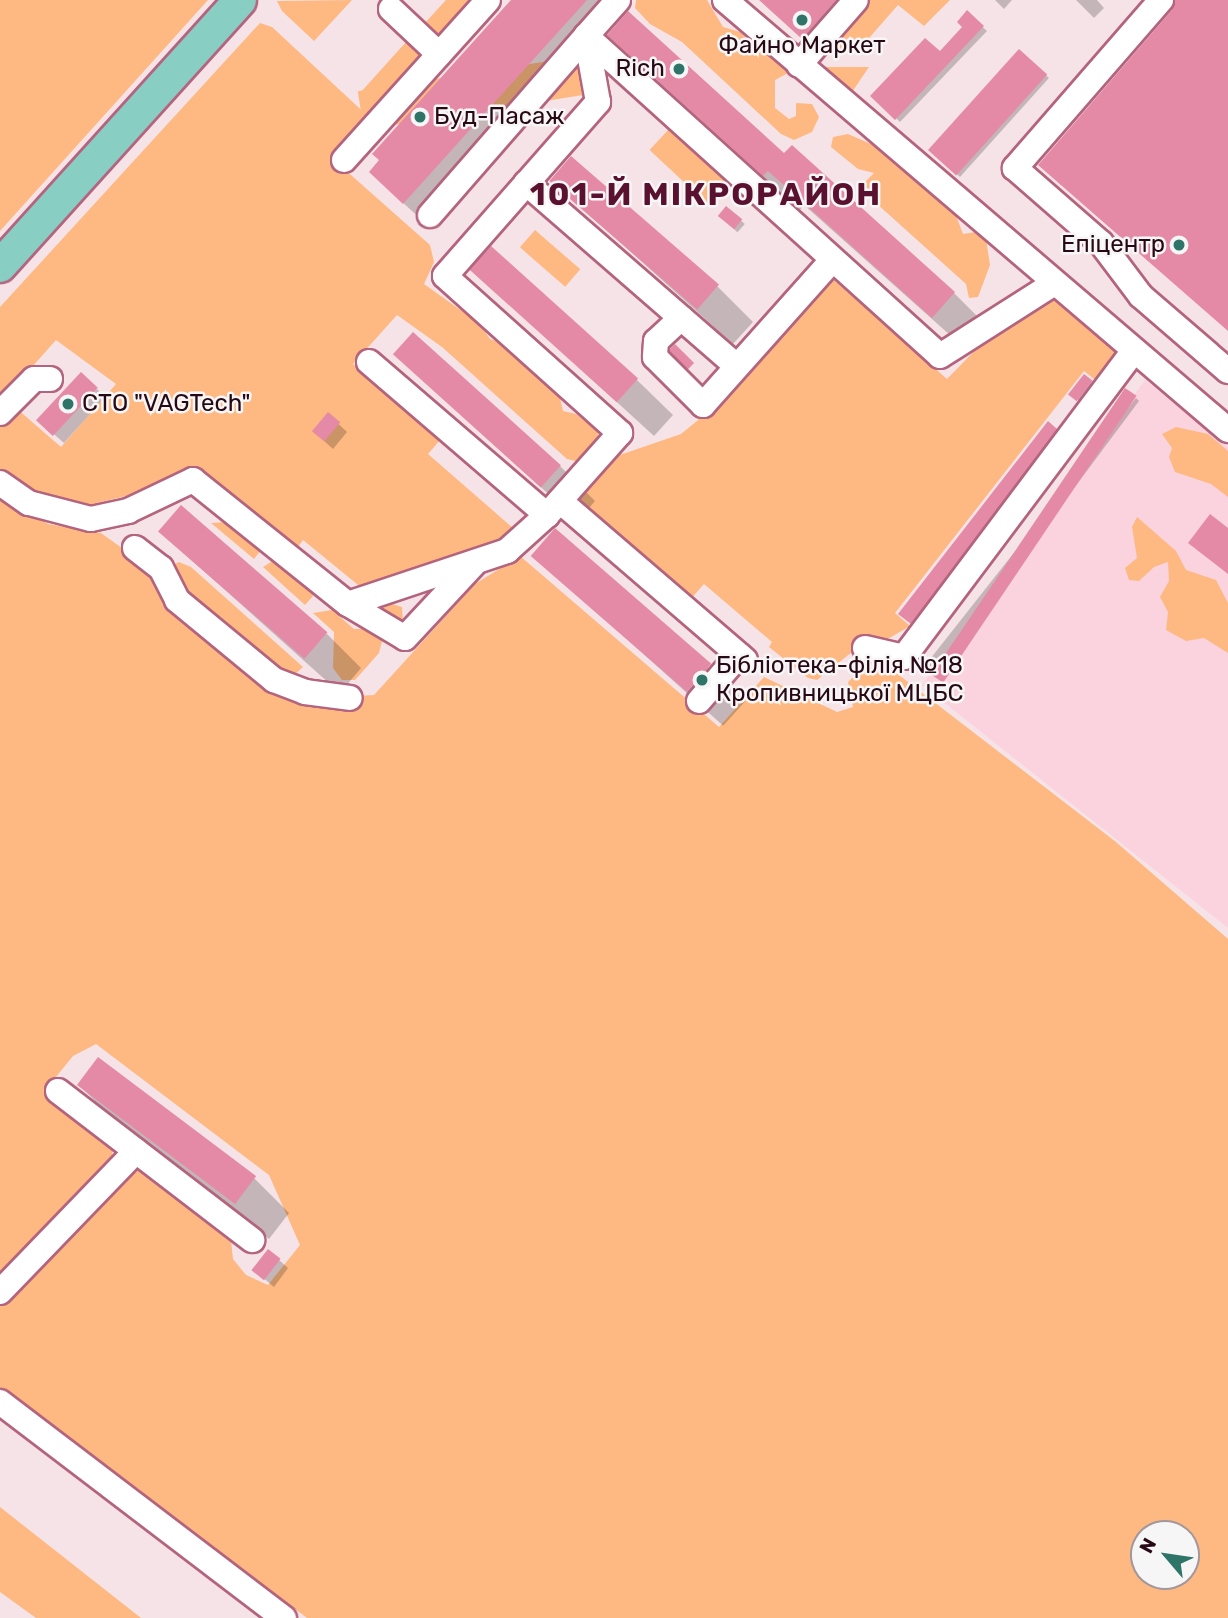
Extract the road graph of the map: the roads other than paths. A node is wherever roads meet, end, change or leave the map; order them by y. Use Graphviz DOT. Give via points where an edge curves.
graph roads {
  1 [pos="240,0"];
  2 [pos="488,0"];
  3 [pos="618,0"];
  4 [pos="725,0"];
  5 [pos="856,0"];
  6 [pos="1161,0"];
  7 [pos="391,9"];
  8 [pos="586,36"];
  9 [pos="439,54"];
  10 [pos="799,65"];
  11 [pos="344,160"];
  12 [pos="526,183"];
  13 [pos="430,215"];
  14 [pos="833,260"];
  15 [pos="0,266"];
  16 [pos="1053,284"];
  17 [pos="681,318"];
  18 [pos="1133,352"];
  19 [pos="369,362"];
  20 [pos="735,365"];
  21 [pos="1228,371"];
  22 [pos="50,379"];
  23 [pos="0,413"];
  24 [pos="1228,430"];
  25 [pos="0,483"];
  26 [pos="553,508"];
  27 [pos="135,548"];
  28 [pos="474,564"];
  29 [pos="394,589"];
  30 [pos="348,604"];
  31 [pos="425,617"];
  32 [pos="865,648"];
  33 [pos="350,698"];
  34 [pos="699,701"];
  35 [pos="58,1091"];
  36 [pos="136,1151"];
  37 [pos="252,1240"];
  38 [pos="0,1292"];
  39 [pos="0,1402"];
  40 [pos="285,1618"];
  1 -- 15 [label="main road"];
  2 -- 9 [label="street"];
  3 -- 8 [label="street"];
  4 -- 10 [label="street"];
  5 -- 10 [label="street"];
  6 -- 21 [label="street" via="1015,168 1101,243 1141,296"];
  7 -- 9 [label="street"];
  8 -- 12 [label="street" via="598,102"];
  8 -- 13 [label="street"];
  8 -- 14 [label="street"];
  9 -- 11 [label="street"];
  10 -- 16 [label="street"];
  12 -- 17 [label="street"];
  12 -- 26 [label="street" via="445,276 620,433"];
  14 -- 16 [label="street" via="940,356"];
  14 -- 20 [label="street"];
  16 -- 18 [label="street"];
  17 -- 20 [label="street"];
  17 -- 20 [label="street" via="656,341 655,358 703,405"];
  18 -- 24 [label="street"];
  18 -- 32 [label="street" via="904,657"];
  19 -- 26 [label="street"];
  22 -- 23 [label="street" via="34,379"];
  25 -- 30 [label="street" via="29,503 91,519 128,511 193,480"];
  26 -- 28 [label="street" via="507,551"];
  26 -- 34 [label="street" via="742,657"];
  27 -- 33 [label="street" via="161,568 177,600 274,680 305,692"];
  28 -- 29 [label="street"];
  28 -- 31 [label="street"];
  29 -- 30 [label="street"];
  29 -- 31 [label="street"];
  30 -- 31 [label="street" via="405,638"];
  35 -- 36 [label="street"];
  36 -- 37 [label="street"];
  36 -- 38 [label="street"];
  39 -- 40 [label="street"];
}
